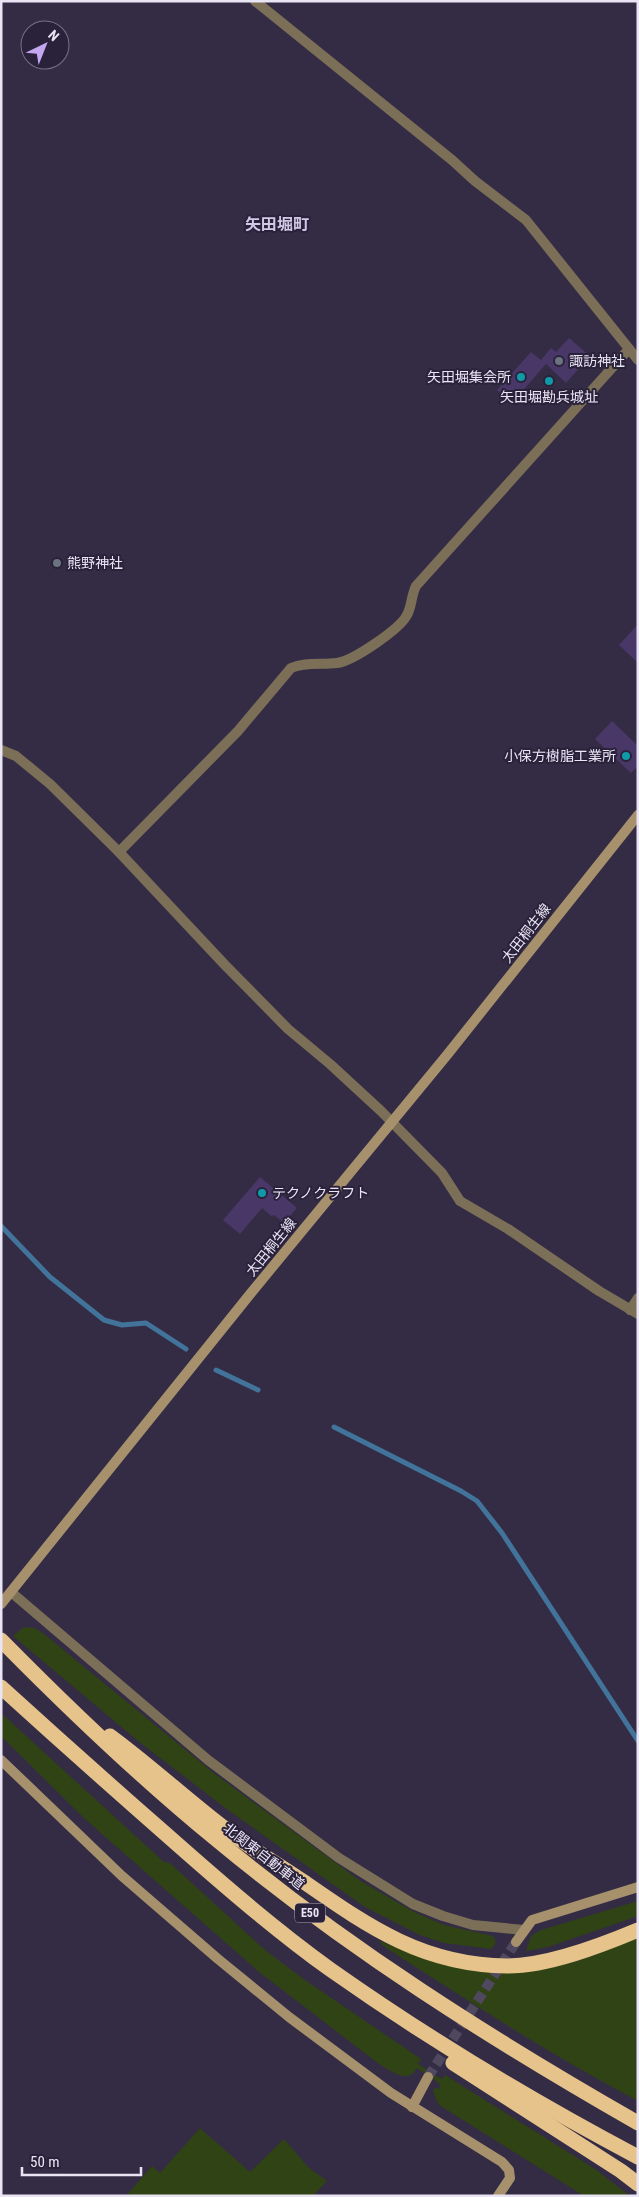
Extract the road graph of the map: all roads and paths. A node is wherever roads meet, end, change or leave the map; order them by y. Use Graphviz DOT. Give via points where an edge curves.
graph roads {
  1 [pos="256,1"];
  2 [pos="628,349"];
  3 [pos="638,360"];
  4 [pos="1,750"];
  5 [pos="638,815"];
  6 [pos="119,852"];
  7 [pos="392,1122"];
  8 [pos="638,1298"];
  9 [pos="634,1312"];
  10 [pos="11,1592"];
  11 [pos="1,1604"];
  12 [pos="1,1640"];
  13 [pos="1,1687"];
  14 [pos="56,1696"];
  15 [pos="1,1760"];
  16 [pos="638,1887"];
  17 [pos="524,1930"];
  18 [pos="638,1930"];
  19 [pos="516,1942"];
  20 [pos="331,1970"];
  21 [pos="428,2077"];
  22 [pos="412,2107"];
  23 [pos="638,2123"];
  24 [pos="638,2157"];
  25 [pos="638,2184"];
  26 [pos="498,2196"];
  1 -- 2 [label="street" via="526,220"];
  2 -- 3 [label="street"];
  2 -- 6 [label="street" via="416,586 408,614 402,622 366,650 339,663 290,668 238,731"];
  4 -- 6 [label="street" via="16,756 50,784"];
  5 -- 7 [label="main road, 太田桐生線"];
  6 -- 7 [label="street" via="281,1022"];
  7 -- 9 [label="street" via="442,1173 460,1201"];
  7 -- 10 [label="main road, 太田桐生線"];
  8 -- 9 [label="street"];
  10 -- 11 [label="main road, 太田桐生線"];
  10 -- 17 [label="street" via="208,1760 339,1858 414,1904 443,1916 473,1925"];
  12 -- 14 [label="highway, 北関東自動車道 / E50"];
  13 -- 20 [label="highway, E50" via="197,1862"];
  14 -- 18 [label="highway" via="135,1754 228,1831 363,1923 404,1944 466,1963 508,1966 548,1960"];
  14 -- 23 [label="highway, 北関東自動車道 / E50" via="137,1772 289,1897 444,2006 545,2070"];
  15 -- 22 [label="main road" via="122,1876 218,1959 289,2017"];
  16 -- 17 [label="main road" via="541,1916 532,1920"];
  17 -- 19 [label="main road"];
  20 -- 24 [label="highway, E50" via="472,2063"];
  20 -- 25 [label="highway" via="388,2019"];
  21 -- 22 [label="main road"];
  22 -- 26 [label="main road" via="502,2162 509,2170 510,2178"];
}
